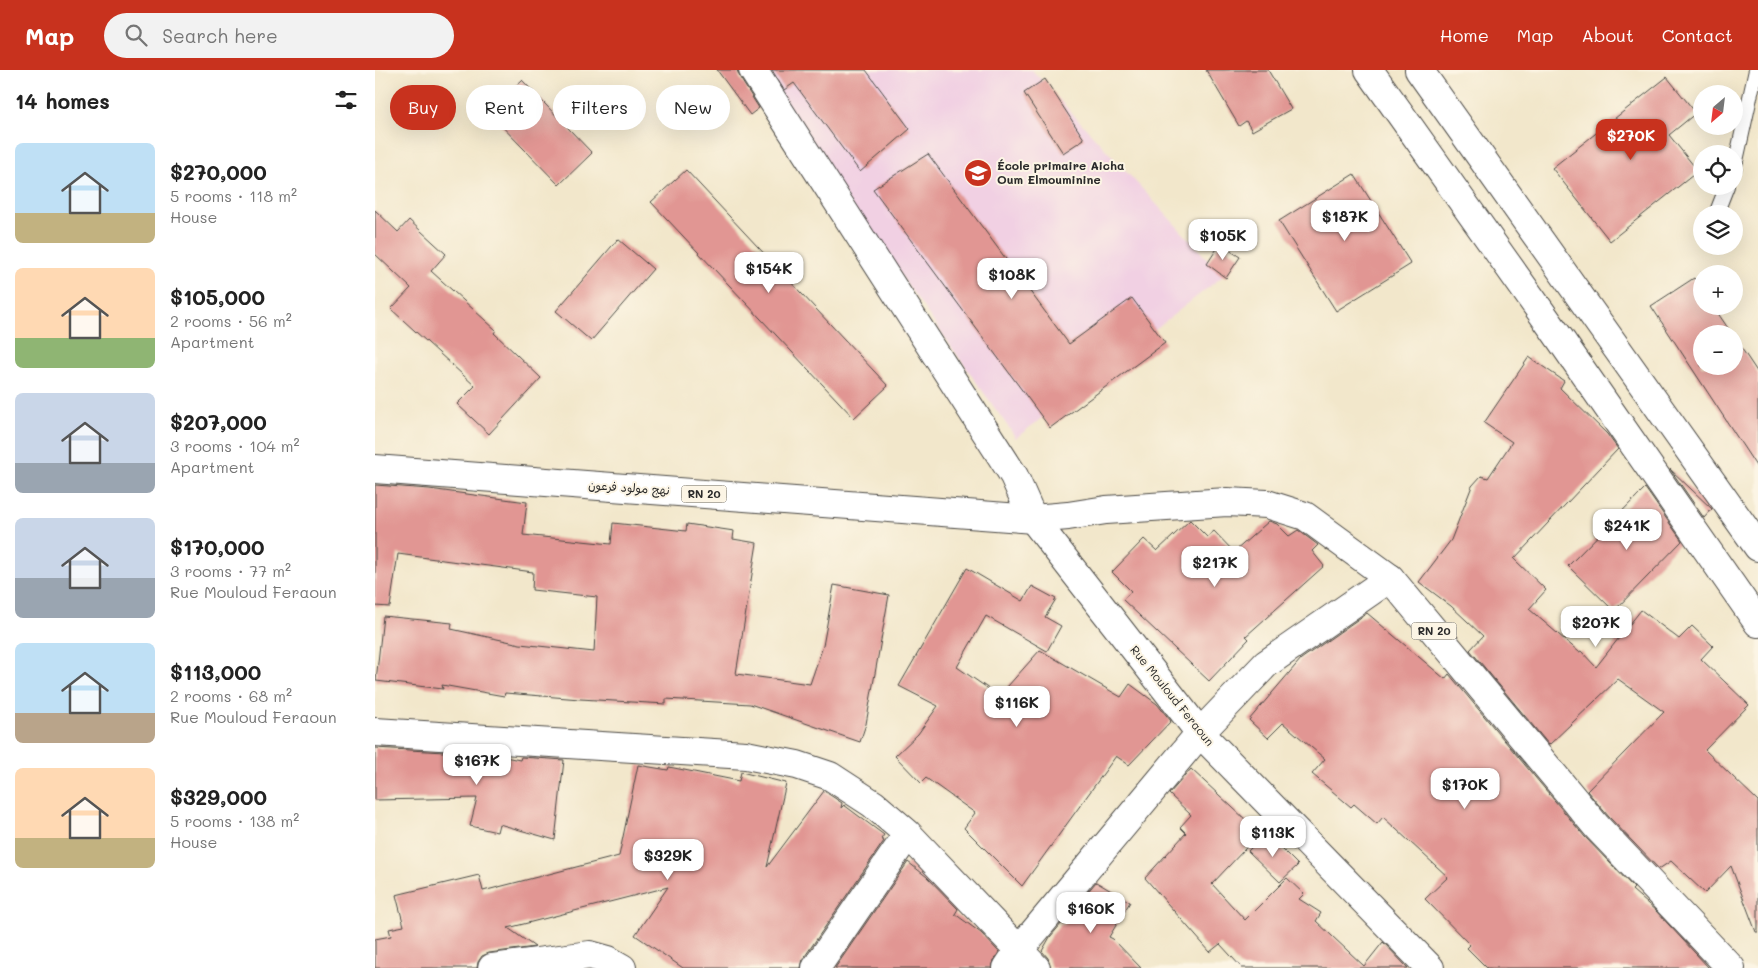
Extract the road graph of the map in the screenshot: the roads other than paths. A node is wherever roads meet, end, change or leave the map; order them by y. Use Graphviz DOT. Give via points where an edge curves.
graph roads {
  1 [pos="753,70"];
  2 [pos="1369,70"];
  3 [pos="1419,70"];
  4 [pos="1756,70"];
  5 [pos="1740,145"];
  6 [pos="375,469"];
  7 [pos="1033,519"];
  8 [pos="1758,547"];
  9 [pos="1390,578"];
  10 [pos="1758,624"];
  11 [pos="375,732"];
  12 [pos="1200,733"];
  13 [pos="908,834"];
  14 [pos="1021,962"];
  15 [pos="492,968"];
  16 [pos="622,968"];
  17 [pos="816,968"];
  18 [pos="1430,968"];
  19 [pos="1731,968"];
  1 -- 7 [label="main road, Rue Mouloud Feraoun" via="1014,476"];
  2 -- 10 [label="main road"];
  3 -- 8 [label="main road"];
  4 -- 5 [label="lane"];
  6 -- 7 [label="main road, نهج مولود فرعون / RN 20"];
  7 -- 9 [label="main road, RN 20" via="1106,510 1227,502 1267,504 1305,516"];
  7 -- 12 [label="main road, Rue Mouloud Feraoun"];
  9 -- 12 [label="main road" via="1266,664"];
  9 -- 19 [label="main road, RN 20" via="1597,827"];
  11 -- 13 [label="main road" via="746,755 797,765 830,776 873,804"];
  12 -- 14 [label="main road"];
  12 -- 18 [label="main road, Rue Mouloud Feraoun"];
  13 -- 14 [label="main road"];
  13 -- 17 [label="main road"];
  15 -- 16 [label="main road" via="590,954"];
}
